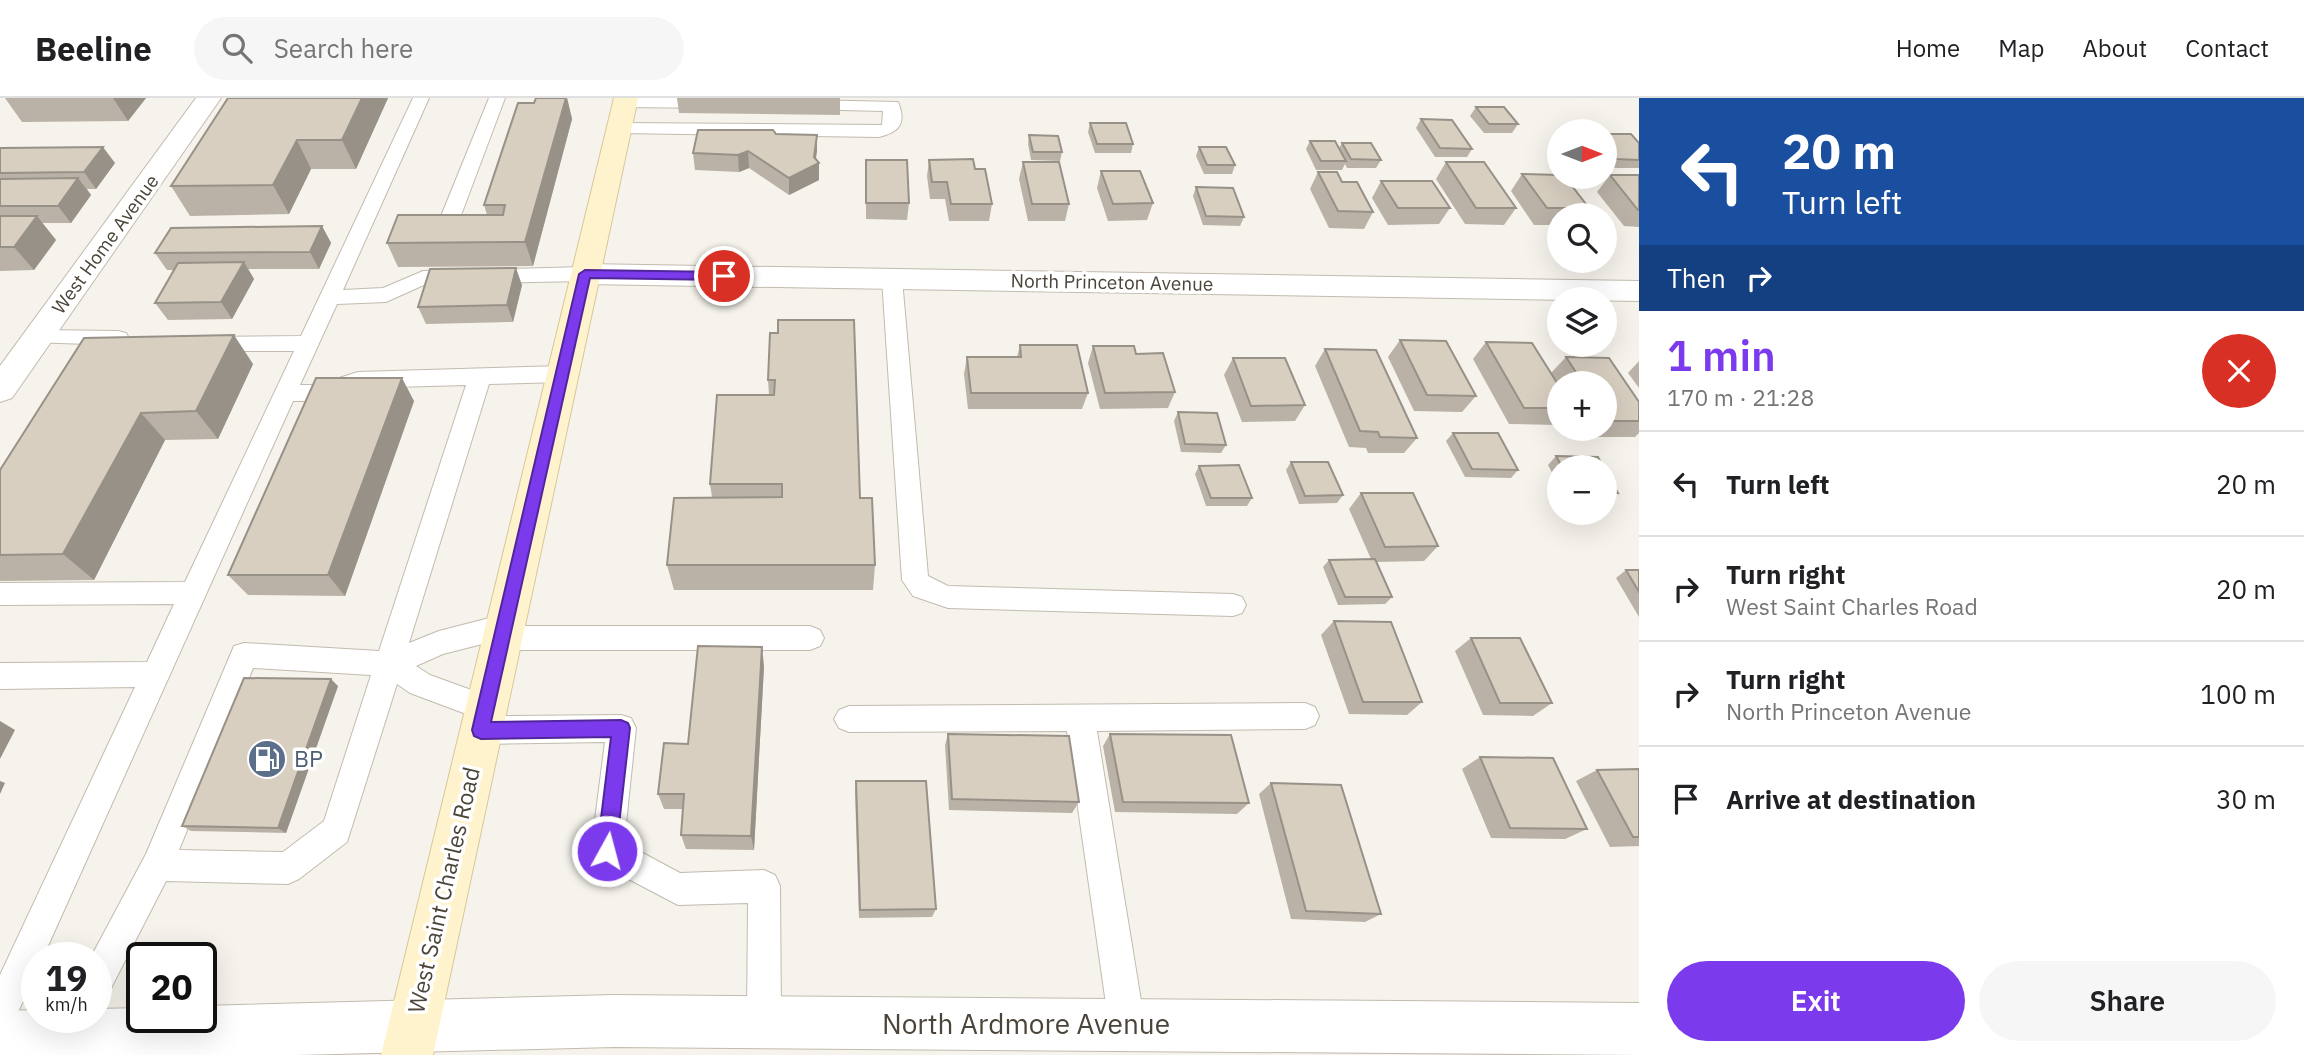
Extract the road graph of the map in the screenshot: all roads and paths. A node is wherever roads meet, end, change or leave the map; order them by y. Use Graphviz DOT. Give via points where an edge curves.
graph roads {
  1 [pos="209,98"];
  2 [pos="421,98"];
  3 [pos="497,98"];
  4 [pos="732,104"];
  5 [pos="785,104"];
  6 [pos="624,109"];
  7 [pos="447,226"];
  8 [pos="585,274"];
  9 [pos="892,279"];
  10 [pos="1639,290"];
  11 [pos="330,297"];
  12 [pos="38,337"];
  13 [pos="144,342"];
  14 [pos="308,343"];
  15 [pos="183,344"];
  16 [pos="562,374"];
  17 [pos="480,376"];
  18 [pos="0,390"];
  19 [pos="285,393"];
  20 [pos="194,593"];
  21 [pos="0,594"];
  22 [pos="1233,604"];
  23 [pos="503,632"];
  24 [pos="810,638"];
  25 [pos="390,664"];
  26 [pos="156,674"];
  27 [pos="0,676"];
  28 [pos="1305,716"];
  29 [pos="1080,718"];
  30 [pos="483,719"];
  31 [pos="849,719"];
  32 [pos="157,865"];
  33 [pos="112,951"];
  34 [pos="0,1013"];
  35 [pos="764,1022"];
  36 [pos="1127,1025"];
  37 [pos="1639,1028"];
  38 [pos="69,1036"];
  39 [pos="0,1037"];
  40 [pos="995,1040"];
  41 [pos="410,1041"];
  1 -- 12 [label="street, West Home Avenue"];
  2 -- 11 [label="lane"];
  3 -- 7 [label="lane"];
  4 -- 6 [label="lane"];
  5 -- 6 [label="lane" via="892,106 891,128 879,132"];
  6 -- 8 [label="main road, West Saint Charles Road"];
  8 -- 9 [label="street, North Princeton Avenue"];
  8 -- 11 [label="lane" via="423,278 386,295"];
  8 -- 16 [label="main road, West Saint Charles Road"];
  9 -- 10 [label="street, North Princeton Avenue"];
  9 -- 22 [label="lane" via="915,580 922,588 948,597"];
  11 -- 14 [label="lane"];
  12 -- 13 [label="lane"];
  12 -- 18 [label="street, West Home Avenue"];
  14 -- 15 [label="lane"];
  14 -- 19 [label="lane"];
  16 -- 17 [label="lane"];
  16 -- 23 [label="main road, West Saint Charles Road"];
  17 -- 19 [label="lane" via="358,380 318,393"];
  17 -- 25 [label="lane"];
  19 -- 20 [label="lane"];
  20 -- 21 [label="lane"];
  20 -- 26 [label="lane"];
  23 -- 24 [label="lane"];
  23 -- 25 [label="lane" via="439,643"];
  23 -- 30 [label="main road, West Saint Charles Road"];
  25 -- 30 [label="lane"];
  25 -- 32 [label="lane" via="337,831 288,868"];
  25 -- 32 [label="lane" via="244,655"];
  26 -- 27 [label="lane"];
  26 -- 34 [label="lane"];
  28 -- 29 [label="lane"];
  29 -- 31 [label="lane"];
  29 -- 36 [label="lane"];
  30 -- 35 [label="lane" via="621,728 607,851 678,889 764,886"];
  30 -- 41 [label="main road, West Saint Charles Road"];
  32 -- 33 [label="lane"];
  35 -- 40 [label="street, North Ardmore Avenue"];
  35 -- 41 [label="street, North Ardmore Avenue" via="614,1021"];
  36 -- 37 [label="street, North Ardmore Avenue"];
  36 -- 40 [label="street, North Ardmore Avenue"];
  38 -- 39 [label="street, North Ardmore Avenue"];
  38 -- 41 [label="street, North Ardmore Avenue"];
}
